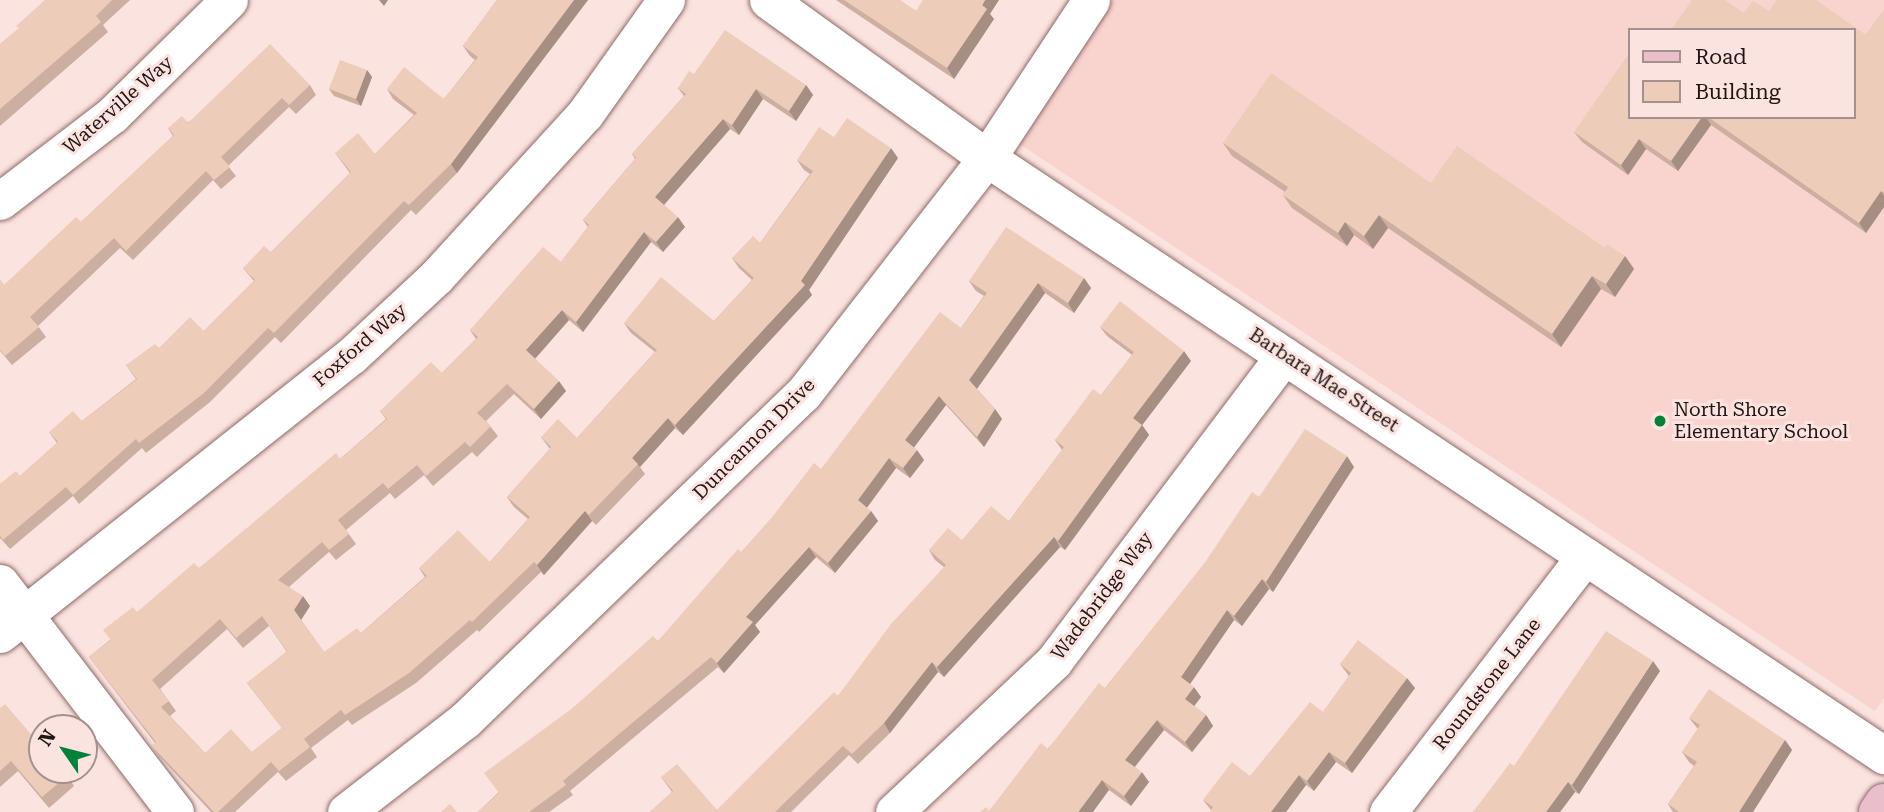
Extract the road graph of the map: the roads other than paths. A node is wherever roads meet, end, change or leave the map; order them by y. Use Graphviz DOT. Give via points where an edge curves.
graph roads {
  1 [pos="229,0"];
  2 [pos="666,0"];
  3 [pos="768,0"];
  4 [pos="1091,0"];
  5 [pos="987,158"];
  6 [pos="0,201"];
  7 [pos="1284,356"];
  8 [pos="1585,556"];
  9 [pos="0,583"];
  10 [pos="12,625"];
  11 [pos="1884,755"];
  12 [pos="1884,803"];
  13 [pos="175,812"];
  14 [pos="346,812"];
  15 [pos="894,812"];
  16 [pos="1388,812"];
  17 [pos="1878,812"];
  1 -- 6 [label="street, Waterville Way" via="112,115"];
  2 -- 10 [label="street, Foxford Way" via="585,114 436,277 351,356"];
  3 -- 5 [label="street, Barbara Mae Street"];
  4 -- 5 [label="street, Duncannon Drive"];
  5 -- 7 [label="street, Barbara Mae Street"];
  5 -- 14 [label="street, Duncannon Drive" via="803,394 465,720"];
  7 -- 8 [label="street, Barbara Mae Street"];
  7 -- 15 [label="street, Wadebridge Way" via="1054,662"];
  8 -- 11 [label="street, Barbara Mae Street"];
  8 -- 16 [label="street, Roundstone Lane"];
  9 -- 10 [label="street"];
  10 -- 13 [label="street"];
  12 -- 17 [label="main road"];
}
